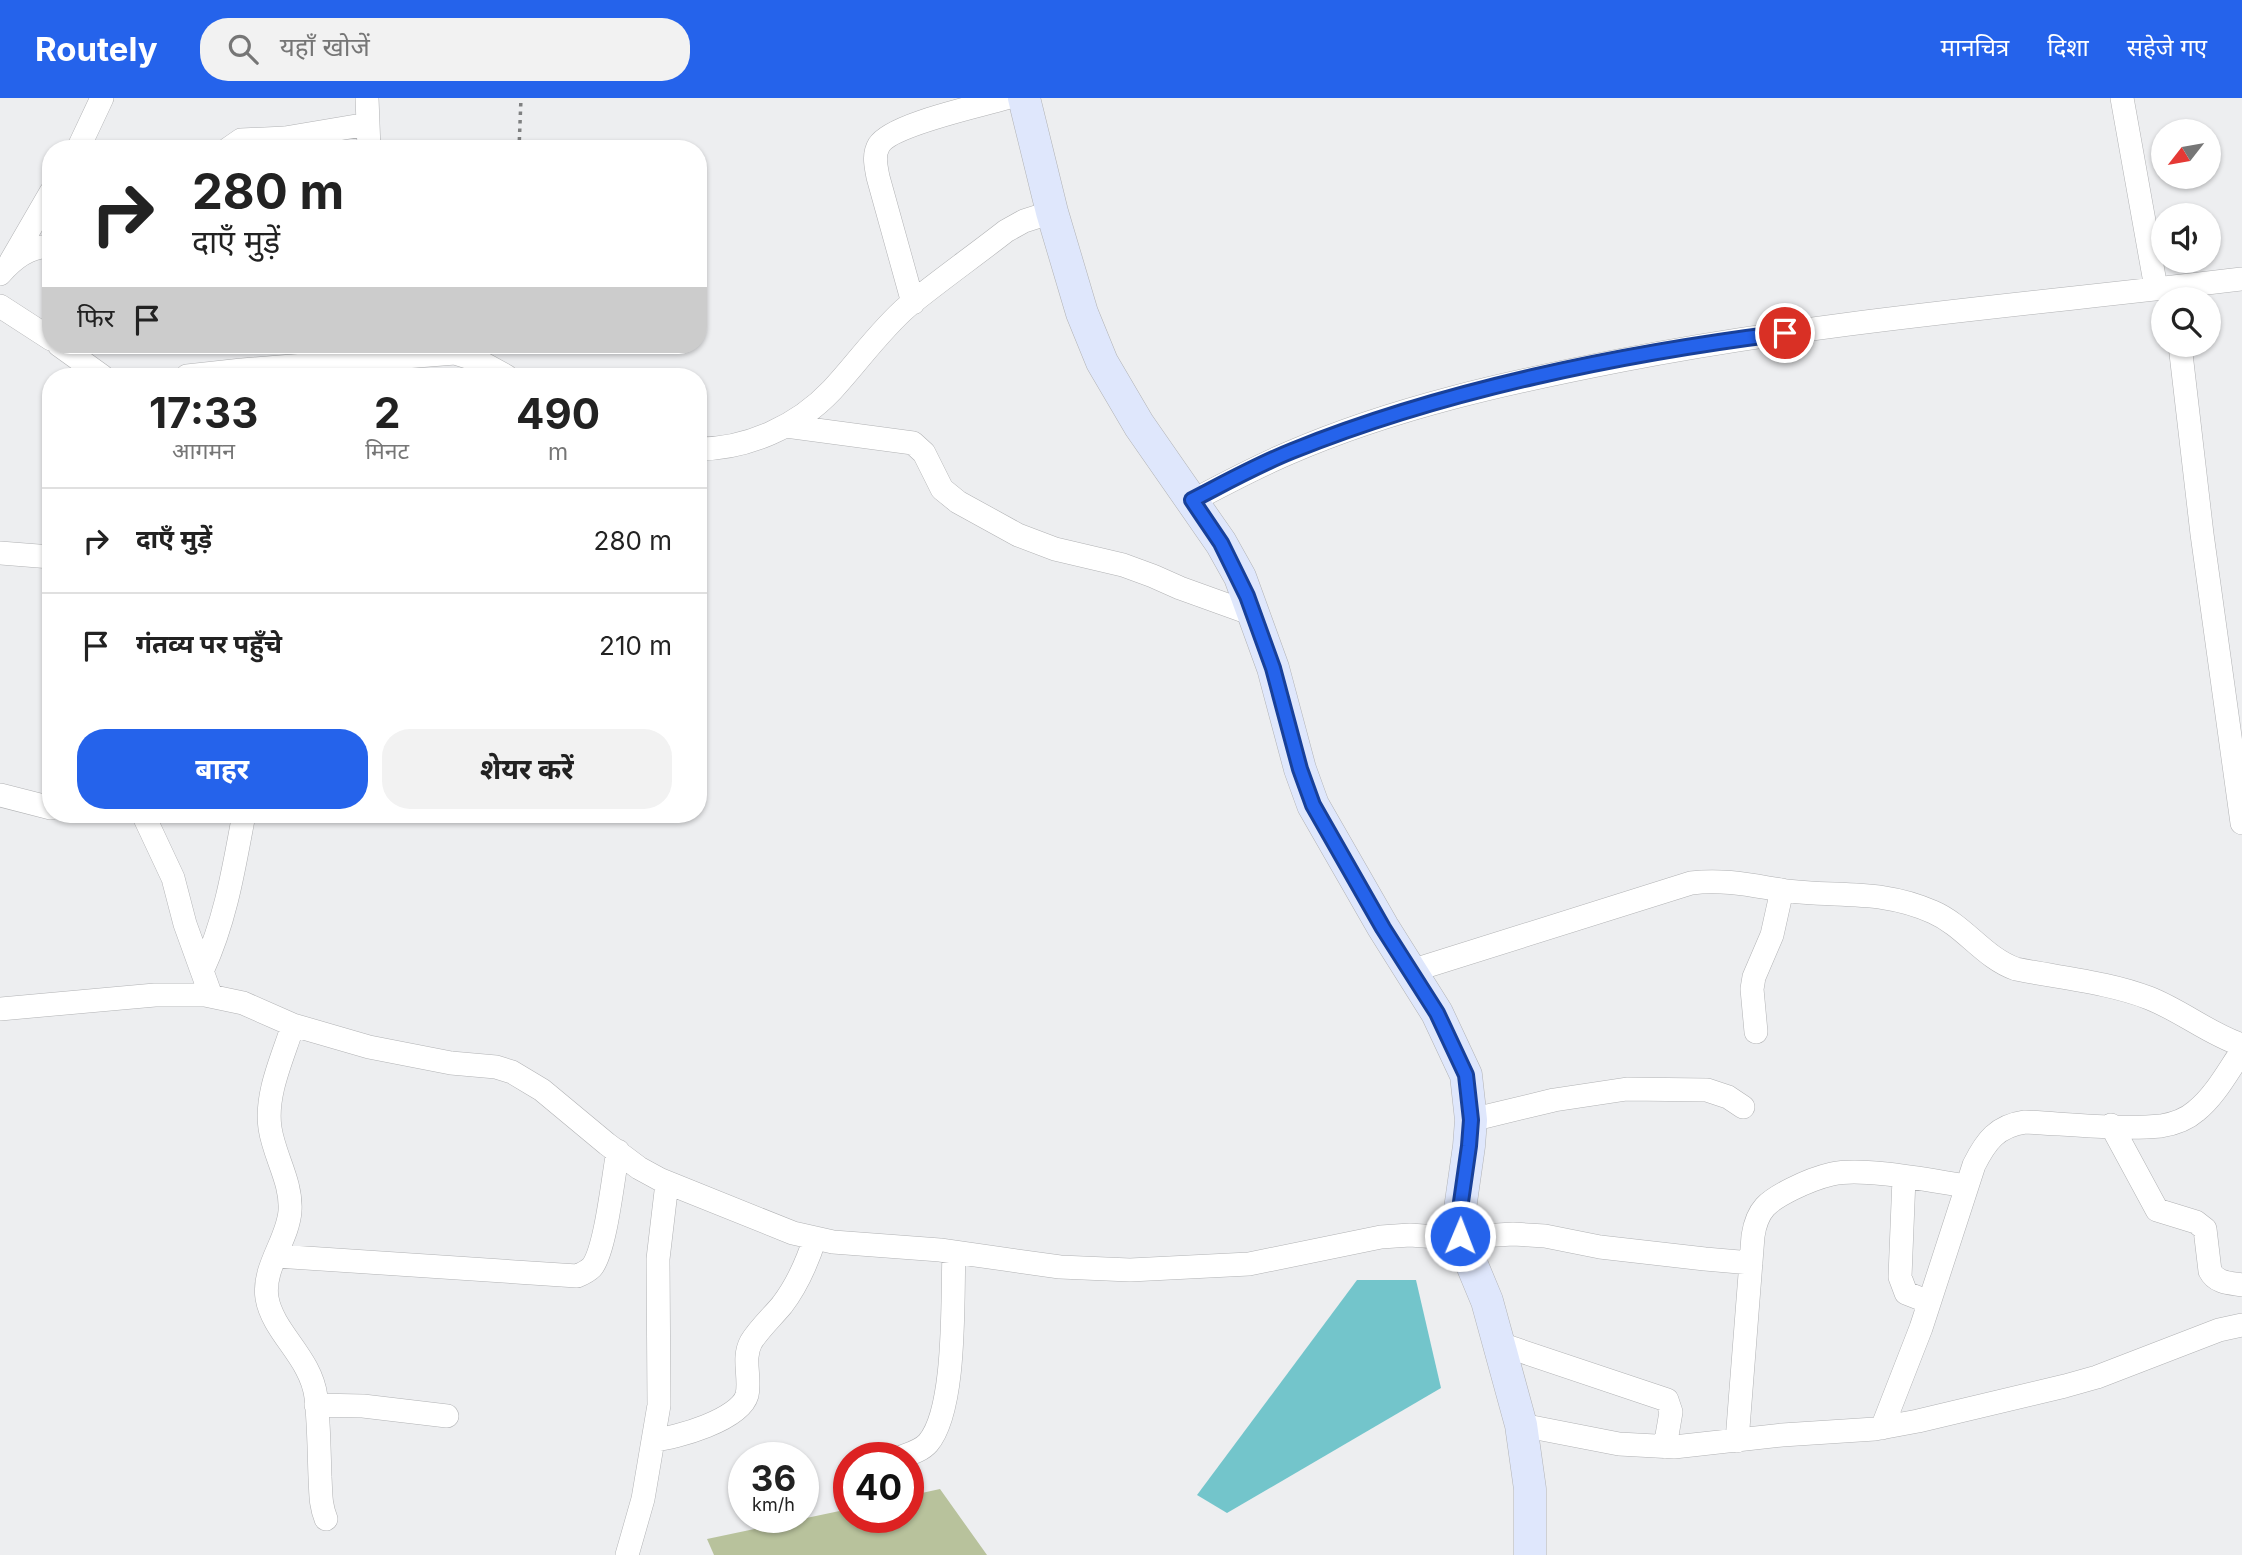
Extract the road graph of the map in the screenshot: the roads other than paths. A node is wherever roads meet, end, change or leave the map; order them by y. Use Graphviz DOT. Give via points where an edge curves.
graph roads {
  1 [pos="103,98"];
  2 [pos="367,98"];
  3 [pos="1006,98"];
  4 [pos="1024,98"];
  5 [pos="2122,98"];
  6 [pos="368,124"];
  7 [pos="82,140"];
  8 [pos="241,140"];
  9 [pos="369,140"];
  10 [pos="42,207"];
  11 [pos="1052,212"];
  12 [pos="42,248"];
  13 [pos="6,267"];
  14 [pos="2242,279"];
  15 [pos="2167,287"];
  16 [pos="2196,287"];
  17 [pos="2151,294"];
  18 [pos="913,303"];
  19 [pos="0,306"];
  20 [pos="42,333"];
  21 [pos="71,354"];
  22 [pos="404,354"];
  23 [pos="465,354"];
  24 [pos="2181,357"];
  25 [pos="91,368"];
  26 [pos="262,368"];
  27 [pos="492,368"];
  28 [pos="786,426"];
  29 [pos="707,449"];
  30 [pos="1192,500"];
  31 [pos="0,553"];
  32 [pos="42,556"];
  33 [pos="1255,615"];
  34 [pos="0,795"];
  35 [pos="42,806"];
  36 [pos="2242,822"];
  37 [pos="147,823"];
  38 [pos="243,823"];
  39 [pos="1782,890"];
  40 [pos="203,969"];
  41 [pos="1411,971"];
  42 [pos="212,996"];
  43 [pos="0,1009"];
  44 [pos="293,1025"];
  45 [pos="1756,1032"];
  46 [pos="2242,1045"];
  47 [pos="2242,1051"];
  48 [pos="1743,1107"];
  49 [pos="1471,1120"];
  50 [pos="2111,1125"];
  51 [pos="618,1151"];
  52 [pos="1904,1178"];
  53 [pos="667,1183"];
  54 [pos="1967,1186"];
  55 [pos="1460,1236"];
  56 [pos="815,1238"];
  57 [pos="954,1252"];
  58 [pos="276,1256"];
  59 [pos="1751,1263"];
  60 [pos="2242,1285"];
  61 [pos="1929,1302"];
  62 [pos="2242,1325"];
  63 [pos="1500,1344"];
  64 [pos="316,1405"];
  65 [pos="447,1416"];
  66 [pos="1521,1425"];
  67 [pos="1882,1428"];
  68 [pos="654,1440"];
  69 [pos="1737,1441"];
  70 [pos="924,1446"];
  71 [pos="1665,1447"];
  72 [pos="327,1519"];
  73 [pos="627,1555"];
  74 [pos="1530,1555"];
  1 -- 7 [label="street"];
  2 -- 6 [label="street"];
  3 -- 18 [label="street" via="903,128 880,144 875,157 878,177"];
  4 -- 11 [label="street"];
  5 -- 15 [label="street"];
  6 -- 8 [label="street" via="285,138"];
  6 -- 9 [label="street"];
  10 -- 13 [label="street"];
  11 -- 18 [label="street" via="1006,231"];
  11 -- 30 [label="street" via="1102,362"];
  12 -- 13 [label="street" via="31,249"];
  14 -- 16 [label="street"];
  17 -- 30 [label="street" via="1715,342 1584,367 1372,422 1292,451"];
  18 -- 28 [label="street" via="830,391"];
  19 -- 20 [label="street"];
  21 -- 25 [label="street"];
  22 -- 26 [label="street"];
  23 -- 27 [label="street"];
  24 -- 36 [label="street"];
  28 -- 29 [label="street" via="738,445"];
  28 -- 33 [label="street" via="913,443 924,453 942,489 1018,535 1143,572"];
  30 -- 33 [label="street" via="1233,565"];
  31 -- 32 [label="street"];
  33 -- 41 [label="street" via="1313,805"];
  34 -- 35 [label="street"];
  37 -- 40 [label="street" via="173,878"];
  38 -- 40 [label="street" via="234,877"];
  39 -- 41 [label="street" via="1728,881 1691,883"];
  39 -- 45 [label="street" via="1772,935 1754,977"];
  39 -- 46 [label="street" via="1889,897 1911,904 1952,922 2001,964 2130,991"];
  40 -- 42 [label="street"];
  41 -- 49 [label="street" via="1466,1075"];
  42 -- 43 [label="street" via="155,995"];
  42 -- 44 [label="street" via="243,1003"];
  44 -- 51 [label="street" via="378,1049 512,1072"];
  44 -- 58 [label="street" via="269,1108 269,1128 290,1197 287,1228"];
  47 -- 50 [label="street" via="2195,1112 2162,1126"];
  48 -- 49 [label="street" via="1707,1090 1627,1089"];
  49 -- 55 [label="street"];
  50 -- 54 [label="street" via="2011,1124 1986,1143"];
  50 -- 60 [label="street" via="2157,1210 2206,1229 2213,1277"];
  51 -- 53 [label="street"];
  51 -- 58 [label="street" via="596,1259 591,1269 577,1276"];
  52 -- 54 [label="street"];
  52 -- 59 [label="street" via="1834,1173 1778,1196 1756,1220"];
  52 -- 61 [label="street" via="1900,1277 1906,1293"];
  53 -- 56 [label="street"];
  53 -- 68 [label="street" via="658,1259 659,1405"];
  54 -- 61 [label="street"];
  55 -- 57 [label="street" via="1381,1237 1273,1261 1202,1268 1104,1270"];
  55 -- 59 [label="street" via="1545,1236 1600,1247"];
  55 -- 63 [label="street" via="1488,1301"];
  56 -- 57 [label="street"];
  56 -- 68 [label="street" via="800,1278 751,1344 743,1403 701,1429"];
  57 -- 70 [label="street" via="948,1383 939,1422"];
  58 -- 64 [label="street" via="267,1296 307,1368"];
  59 -- 69 [label="street"];
  61 -- 67 [label="street"];
  62 -- 67 [label="street" via="2097,1377"];
  63 -- 66 [label="street"];
  63 -- 71 [label="street" via="1667,1400 1671,1412"];
  64 -- 65 [label="street"];
  64 -- 72 [label="street" via="320,1499"];
  66 -- 71 [label="street" via="1619,1444"];
  66 -- 74 [label="street" via="1530,1489"];
  67 -- 69 [label="street"];
  68 -- 73 [label="street"];
  69 -- 71 [label="street"];
}
